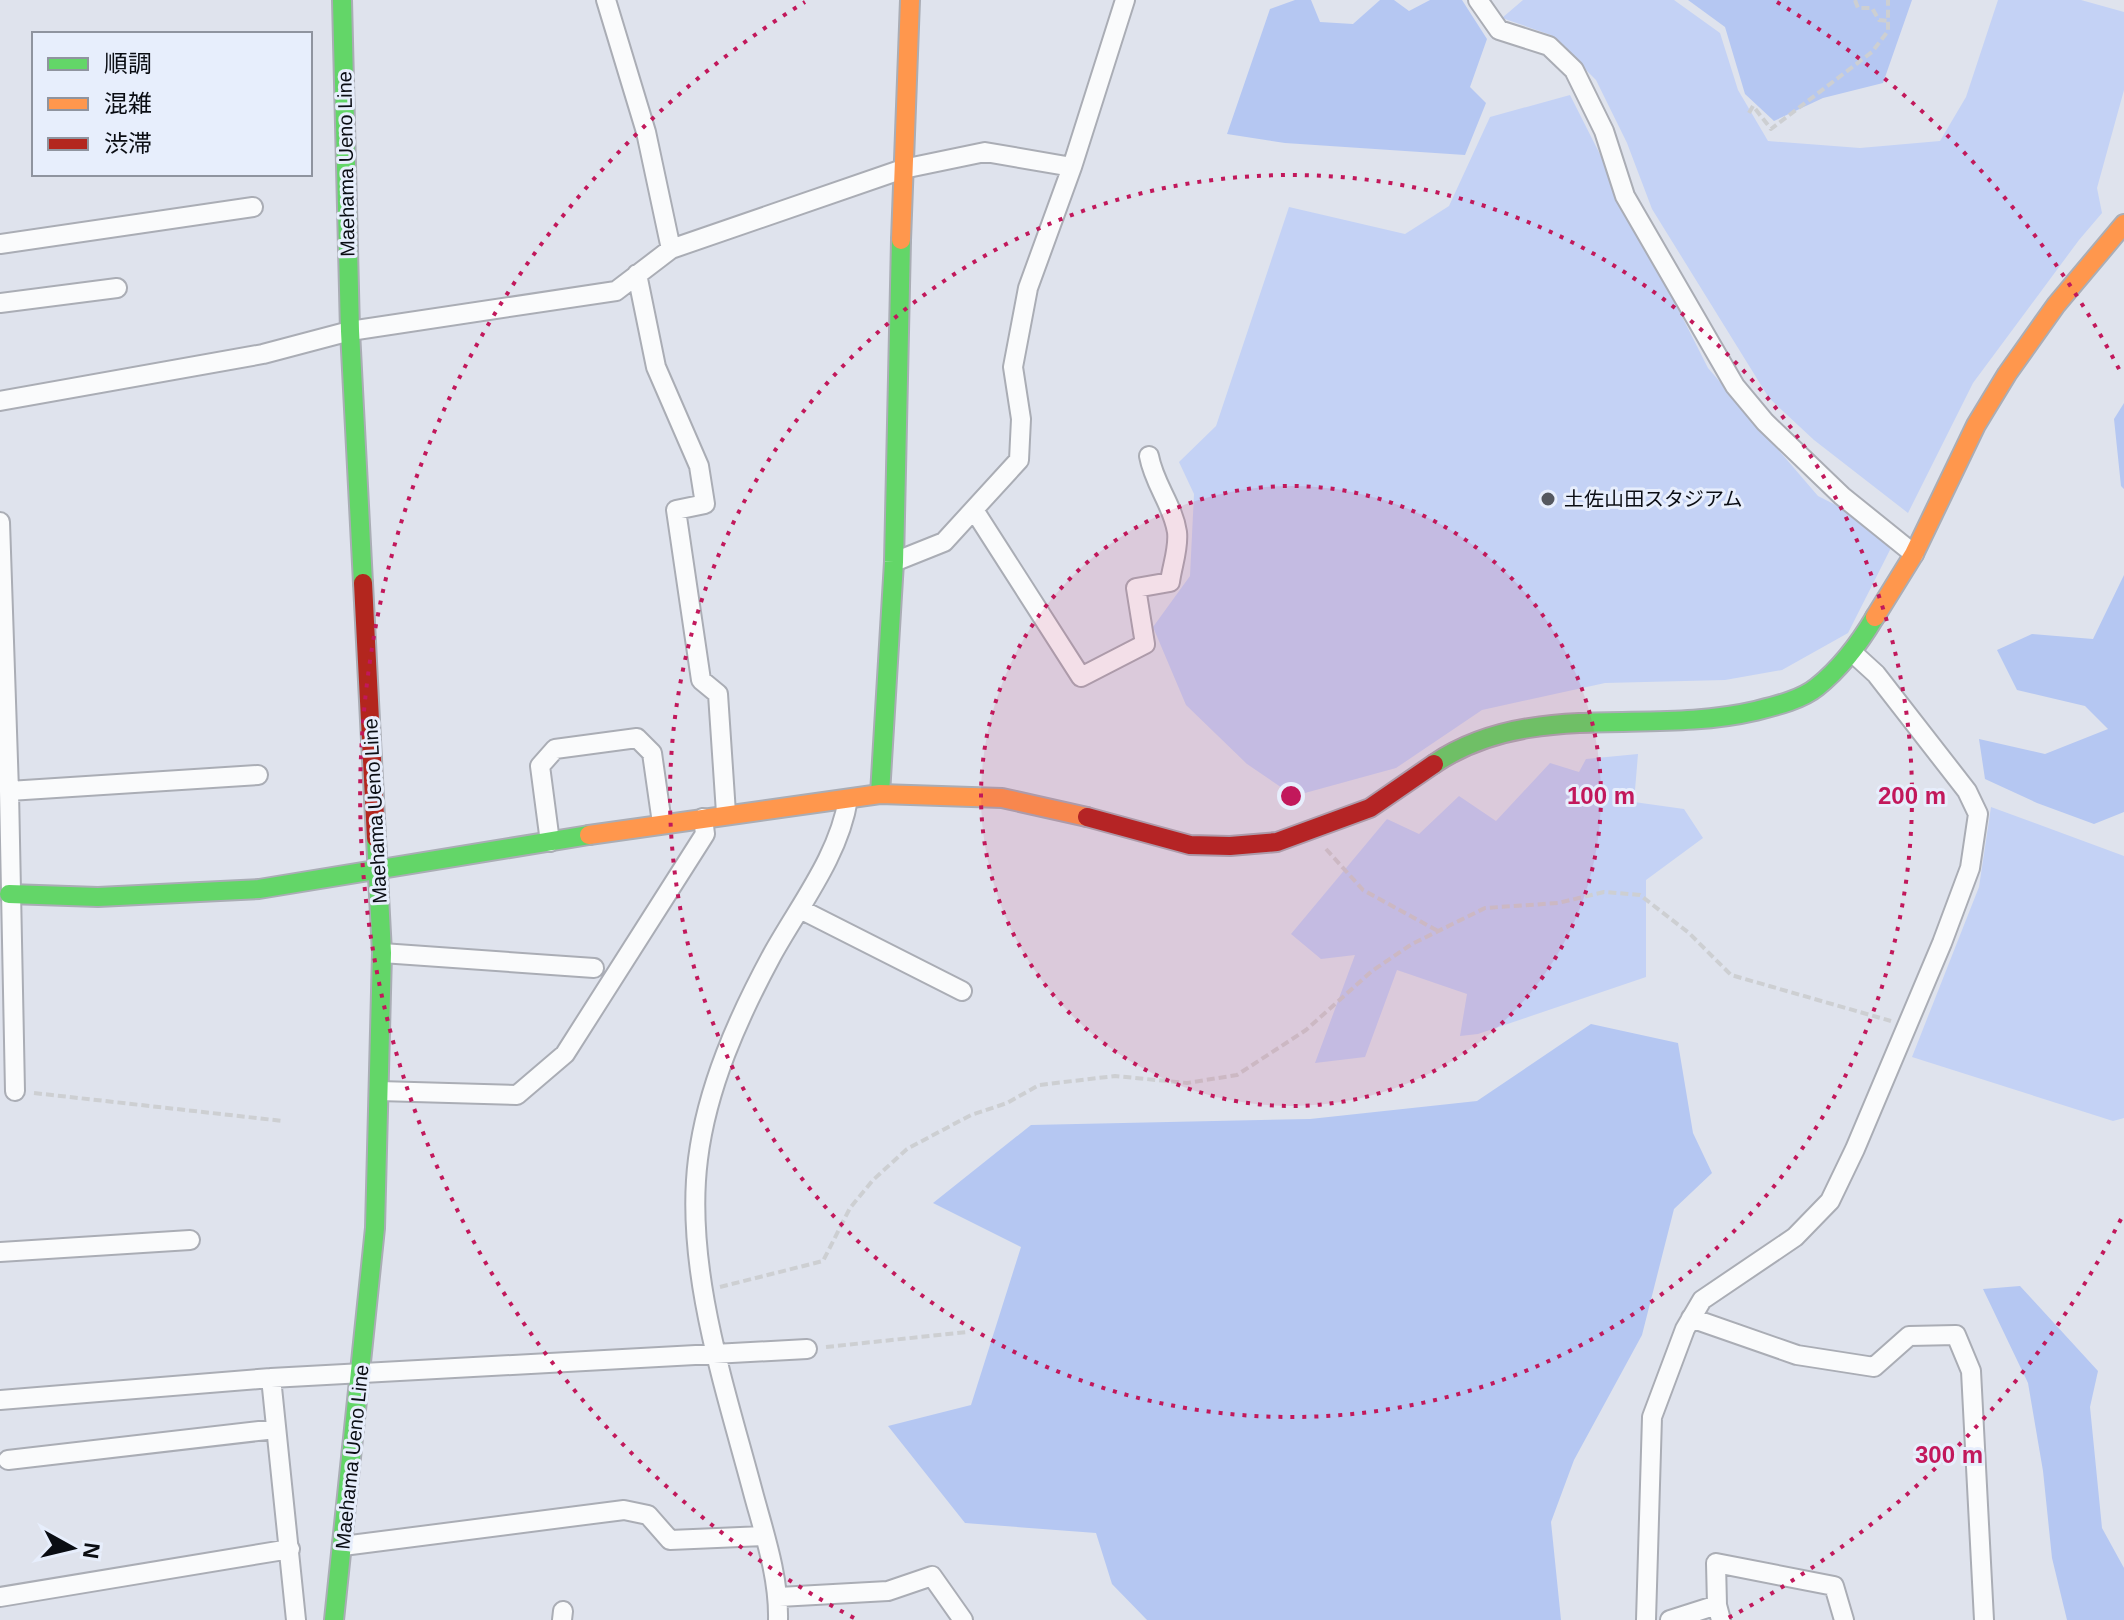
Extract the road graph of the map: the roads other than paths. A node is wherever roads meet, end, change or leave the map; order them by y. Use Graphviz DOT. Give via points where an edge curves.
graph roads {
  1 [pos="342,0"];
  2 [pos="606,0"];
  3 [pos="910,0"];
  4 [pos="1125,0"];
  5 [pos="1478,0"];
  6 [pos="1072,167"];
  7 [pos="903,169"];
  8 [pos="253,207"];
  9 [pos="2124,224"];
  10 [pos="0,244"];
  11 [pos="671,249"];
  12 [pos="637,274"];
  13 [pos="117,288"];
  14 [pos="0,303"];
  15 [pos="350,331"];
  16 [pos="0,401"];
  17 [pos="1149,456"];
  18 [pos="974,510"];
  19 [pos="0,522"];
  20 [pos="1914,554"];
  21 [pos="894,562"];
  22 [pos="1853,653"];
  23 [pos="258,775"];
  24 [pos="9,791"];
  25 [pos="880,794"];
  26 [pos="848,799"];
  27 [pos="726,813"];
  28 [pos="703,818"];
  29 [pos="662,823"];
  30 [pos="550,842"];
  31 [pos="378,869"];
  32 [pos="5,894"];
  33 [pos="800,909"];
  34 [pos="382,953"];
  35 [pos="594,968"];
  36 [pos="962,991"];
  37 [pos="15,1091"];
  38 [pos="379,1091"];
  39 [pos="190,1240"];
  40 [pos="0,1252"];
  41 [pos="1691,1318"];
  42 [pos="807,1349"];
  43 [pos="716,1352"];
  44 [pos="361,1373"];
  45 [pos="271,1378"];
  46 [pos="0,1400"];
  47 [pos="276,1429"];
  48 [pos="8,1460"];
  49 [pos="764,1536"];
  50 [pos="343,1546"];
  51 [pos="290,1549"];
  52 [pos="0,1597"];
  53 [pos="779,1597"];
  54 [pos="1719,1613"];
  55 [pos="296,1620"];
  56 [pos="334,1620"];
  57 [pos="778,1620"];
  58 [pos="963,1620"];
  59 [pos="1646,1620"];
  60 [pos="1670,1620"];
  61 [pos="1844,1620"];
  62 [pos="1984,1620"];
  1 -- 15 [label="street, Maehama Ueno Line"];
  2 -- 11 [label="street" via="646,132"];
  3 -- 7 [label="street"];
  4 -- 6 [label="street"];
  5 -- 20 [label="street" via="1499,30 1549,46 1574,70 1604,131 1625,196 1735,386 1842,496"];
  6 -- 7 [label="street" via="985,152"];
  6 -- 18 [label="street" via="1028,288 1013,367 1021,419 1019,460"];
  7 -- 11 [label="street"];
  7 -- 21 [label="street"];
  8 -- 10 [label="street"];
  9 -- 20 [label="street" via="2007,374 1976,425"];
  11 -- 12 [label="street"];
  12 -- 15 [label="street" via="616,291"];
  12 -- 27 [label="street" via="656,367 699,466 705,504 676,510 701,680 718,694"];
  13 -- 14 [label="street"];
  15 -- 16 [label="street" via="263,354"];
  15 -- 31 [label="street, Maehama Ueno Line"];
  17 -- 18 [label="street" via="1174,516 1177,536 1170,582 1136,588 1145,644 1081,677"];
  18 -- 21 [label="street" via="944,542"];
  19 -- 24 [label="street"];
  20 -- 22 [label="street"];
  21 -- 25 [label="street"];
  22 -- 25 [label="street" via="1815,689 1759,710 1633,723 1575,721 1483,740 1443,758 1370,808 1277,842 1190,845 1002,798"];
  22 -- 41 [label="street" via="1876,674 1967,791 1978,814 1970,868 1830,1201 1795,1237 1702,1300"];
  23 -- 24 [label="street"];
  24 -- 32 [label="street"];
  25 -- 26 [label="street"];
  26 -- 27 [label="street"];
  26 -- 33 [label="street" via="844,826"];
  27 -- 28 [label="street"];
  28 -- 29 [label="street"];
  28 -- 38 [label="street" via="705,834 565,1054 517,1095"];
  29 -- 30 [label="street"];
  29 -- 30 [label="street" via="652,753 637,738 555,749 540,766"];
  30 -- 31 [label="street"];
  31 -- 32 [label="street" via="200,893"];
  31 -- 34 [label="street, Maehama Ueno Line"];
  32 -- 37 [label="street"];
  33 -- 36 [label="street"];
  33 -- 43 [label="street" via="771,956 707,1107 696,1213 705,1314"];
  34 -- 35 [label="street"];
  34 -- 38 [label="street, Maehama Ueno Line"];
  38 -- 44 [label="street, Maehama Ueno Line" via="375,1228"];
  39 -- 40 [label="street"];
  41 -- 59 [label="street" via="1652,1417"];
  41 -- 62 [label="street" via="1797,1355 1874,1367 1909,1336 1956,1335 1971,1371"];
  42 -- 43 [label="street"];
  43 -- 44 [label="street"];
  43 -- 49 [label="street"];
  44 -- 45 [label="street"];
  44 -- 50 [label="street, Maehama Ueno Line"];
  45 -- 46 [label="street"];
  45 -- 47 [label="street"];
  47 -- 48 [label="street"];
  47 -- 51 [label="street"];
  49 -- 50 [label="street" via="670,1540 648,1515 624,1510"];
  49 -- 53 [label="street"];
  50 -- 56 [label="street, Maehama Ueno Line"];
  51 -- 52 [label="street"];
  51 -- 55 [label="street"];
  53 -- 57 [label="street"];
  53 -- 58 [label="street" via="888,1591 932,1576"];
  54 -- 60 [label="street"];
  54 -- 61 [label="street" via="1716,1563 1834,1586"];
}
